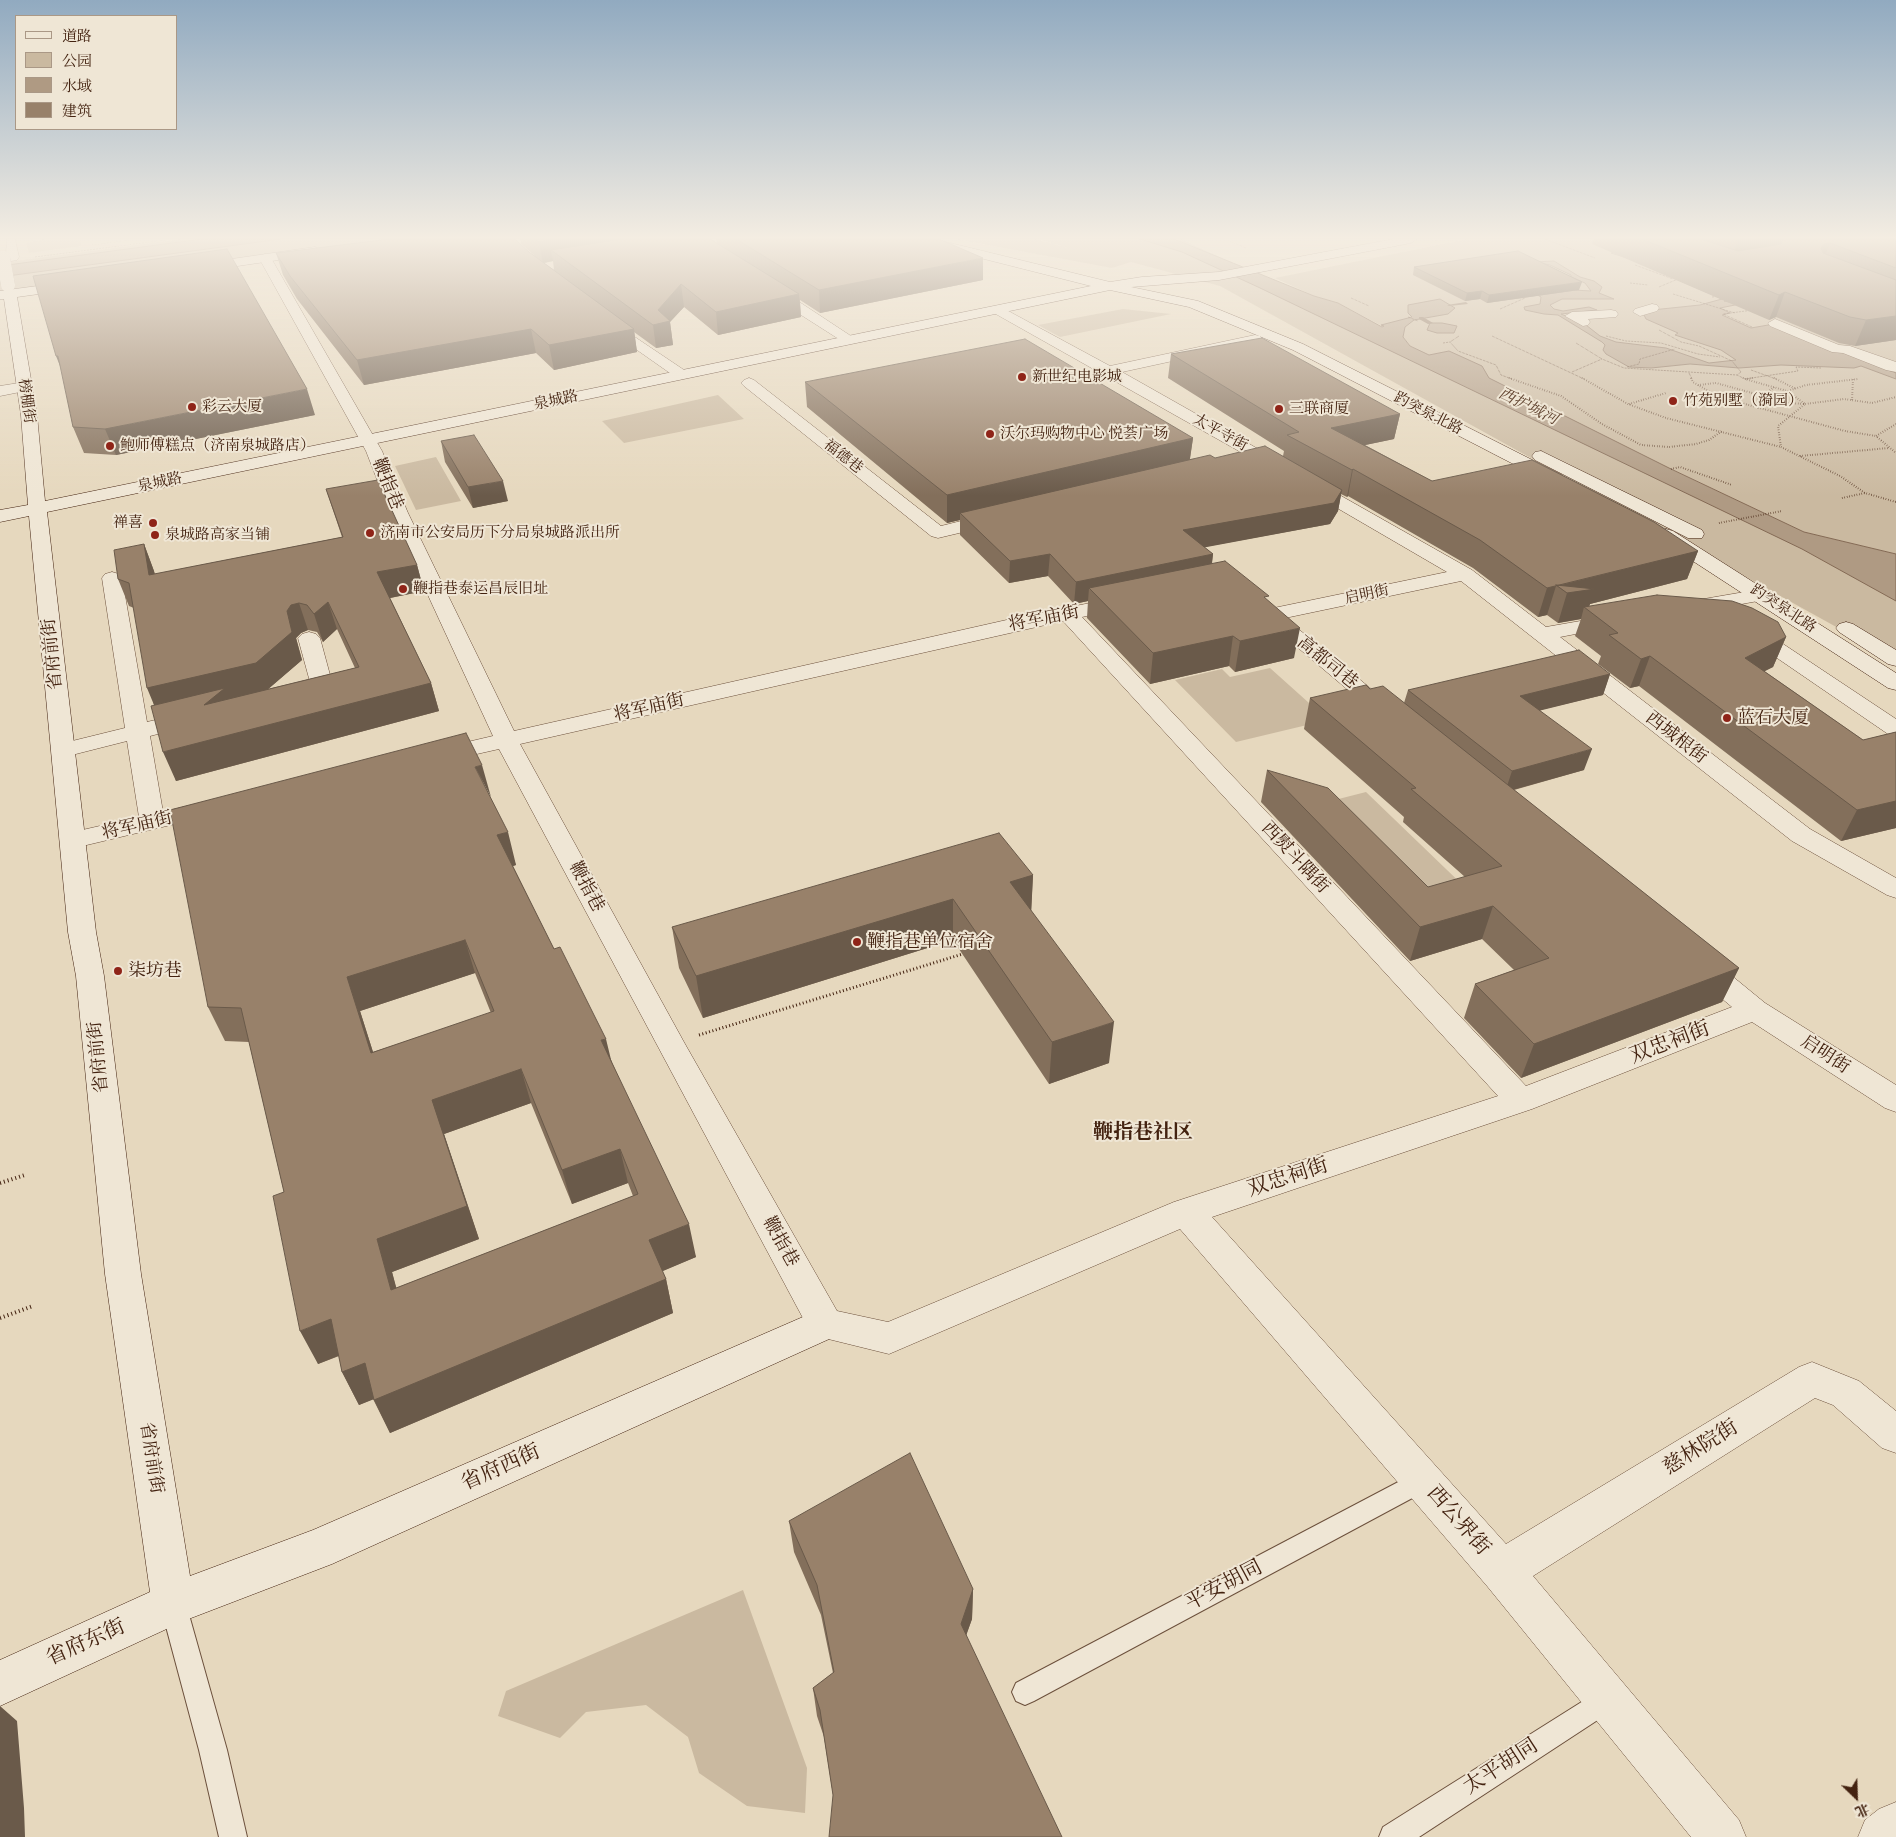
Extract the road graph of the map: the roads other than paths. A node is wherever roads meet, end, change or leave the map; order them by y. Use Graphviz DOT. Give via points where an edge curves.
graph roads {
  1 [pos="13,325"];
  2 [pos="302,325"];
  3 [pos="612,325"];
  4 [pos="826,325"];
  5 [pos="926,325"];
  6 [pos="1025,325"];
  7 [pos="1244,325"];
  8 [pos="1275,325"];
  9 [pos="1577,325"];
  10 [pos="1780,325"];
  11 [pos="1566,330"];
  12 [pos="1255,339"];
  13 [pos="850,340"];
  14 [pos="1896,367"];
  15 [pos="1107,371"];
  16 [pos="682,375"];
  17 [pos="749,383"];
  18 [pos="25,387"];
  19 [pos="0,391"];
  20 [pos="368,440"];
  21 [pos="1260,455"];
  22 [pos="1231,462"];
  23 [pos="37,508"];
  24 [pos="1014,514"];
  25 [pos="0,516"];
  26 [pos="1711,543"];
  27 [pos="1465,574"];
  28 [pos="112,578"];
  29 [pos="1762,595"];
  30 [pos="1142,599"];
  31 [pos="1736,599"];
  32 [pos="1262,610"];
  33 [pos="1668,611"];
  34 [pos="1068,614"];
  35 [pos="1630,618"];
  36 [pos="1832,618"];
  37 [pos="1542,634"];
  38 [pos="309,638"];
  39 [pos="1896,659"];
  40 [pos="1896,682"];
  41 [pos="274,698"];
  42 [pos="215,712"];
  43 [pos="1408,728"];
  44 [pos="1896,729"];
  45 [pos="138,732"];
  46 [pos="506,740"];
  47 [pos="64,750"];
  48 [pos="420,760"];
  49 [pos="229,804"];
  50 [pos="152,822"];
  51 [pos="74,840"];
  52 [pos="1896,889"];
  53 [pos="1685,954"];
  54 [pos="1754,1010"];
  55 [pos="1891,1091"];
  56 [pos="1521,1101"];
  57 [pos="1186,1212"];
  58 [pos="825,1324"];
  59 [pos="1896,1435"];
  60 [pos="1423,1480"];
  61 [pos="1502,1571"];
  62 [pos="173,1604"];
  63 [pos="0,1684"];
  64 [pos="1025,1692"];
  65 [pos="1609,1698"];
  66 [pos="1896,1826"];
  67 [pos="233,1837"];
  68 [pos="1393,1837"];
  69 [pos="1722,1837"];
  70 [pos="1882,1837"];
  1 -- 18 [label="street, 榜棚街"];
  2 -- 20 [label="street, 鞭指巷"];
  3 -- 16 [label="street"];
  4 -- 13 [label="street"];
  5 -- 13 [label="street, 泉城路"];
  6 -- 15 [label="street, 太平寺街"];
  7 -- 29 [label="street, 趵突泉北路" via="1298,347 1680,542"];
  8 -- 26 [label="street, 趵突泉北路" via="1315,342"];
  9 -- 11 [label="street"];
  10 -- 14 [label="street" via="1837,349"];
  12 -- 15 [label="street"];
  13 -- 16 [label="street, 泉城路"];
  15 -- 21 [label="street, 太平寺街"];
  16 -- 20 [label="street, 泉城路"];
  17 -- 24 [label="street, 福德巷" via="938,532"];
  18 -- 19 [label="street"];
  18 -- 23 [label="street, 榜棚街"];
  20 -- 23 [label="street, 泉城路"];
  20 -- 46 [label="street, 鞭指巷"];
  21 -- 22 [label="street"];
  21 -- 27 [label="street, 太平寺街"];
  23 -- 25 [label="street, 泉城路"];
  23 -- 47 [label="street, 省府前街"];
  27 -- 32 [label="street, 启明街"];
  27 -- 37 [label="street, 西城根街"];
  28 -- 45 [label="street"];
  29 -- 31 [label="street"];
  29 -- 40 [label="street, 趵突泉北路"];
  30 -- 34 [label="street, 将军庙街"];
  31 -- 33 [label="street"];
  31 -- 44 [label="street" via="1738,622"];
  32 -- 43 [label="street, 高都司巷"];
  34 -- 46 [label="street, 将军庙街"];
  34 -- 56 [label="street, 西熨斗隅街"];
  35 -- 37 [label="street"];
  36 -- 39 [label="street, 趵突泉北路"];
  37 -- 52 [label="street, 西城根街" via="1800,835"];
  38 -- 41 [label="street" via="322,686"];
  42 -- 45 [label="street"];
  45 -- 47 [label="street"];
  45 -- 50 [label="street"];
  46 -- 48 [label="street, 将军庙街"];
  46 -- 58 [label="street, 鞭指巷"];
  47 -- 51 [label="street, 省府前街"];
  49 -- 50 [label="street, 将军庙街"];
  50 -- 51 [label="street, 将军庙街"];
  51 -- 62 [label="street, 省府前街" via="123,1274"];
  53 -- 54 [label="street"];
  54 -- 55 [label="street, 启明街"];
  54 -- 56 [label="street, 双忠祠街"];
  56 -- 57 [label="street, 双忠祠街"];
  57 -- 58 [label="street, 双忠祠街" via="889,1338"];
  57 -- 60 [label="street, 西公界街"];
  58 -- 62 [label="street, 省府西街" via="317,1549"];
  59 -- 61 [label="street, 慈林院街" via="1846,1393 1812,1379"];
  60 -- 61 [label="street, 西公界街"];
  60 -- 64 [label="lane, 平安胡同"];
  61 -- 65 [label="street, 西公界街"];
  62 -- 63 [label="street, 省府东街"];
  62 -- 67 [label="lane"];
  65 -- 68 [label="lane, 太平胡同"];
  65 -- 69 [label="street, 西公界街"];
  66 -- 70 [label="street"];
}
